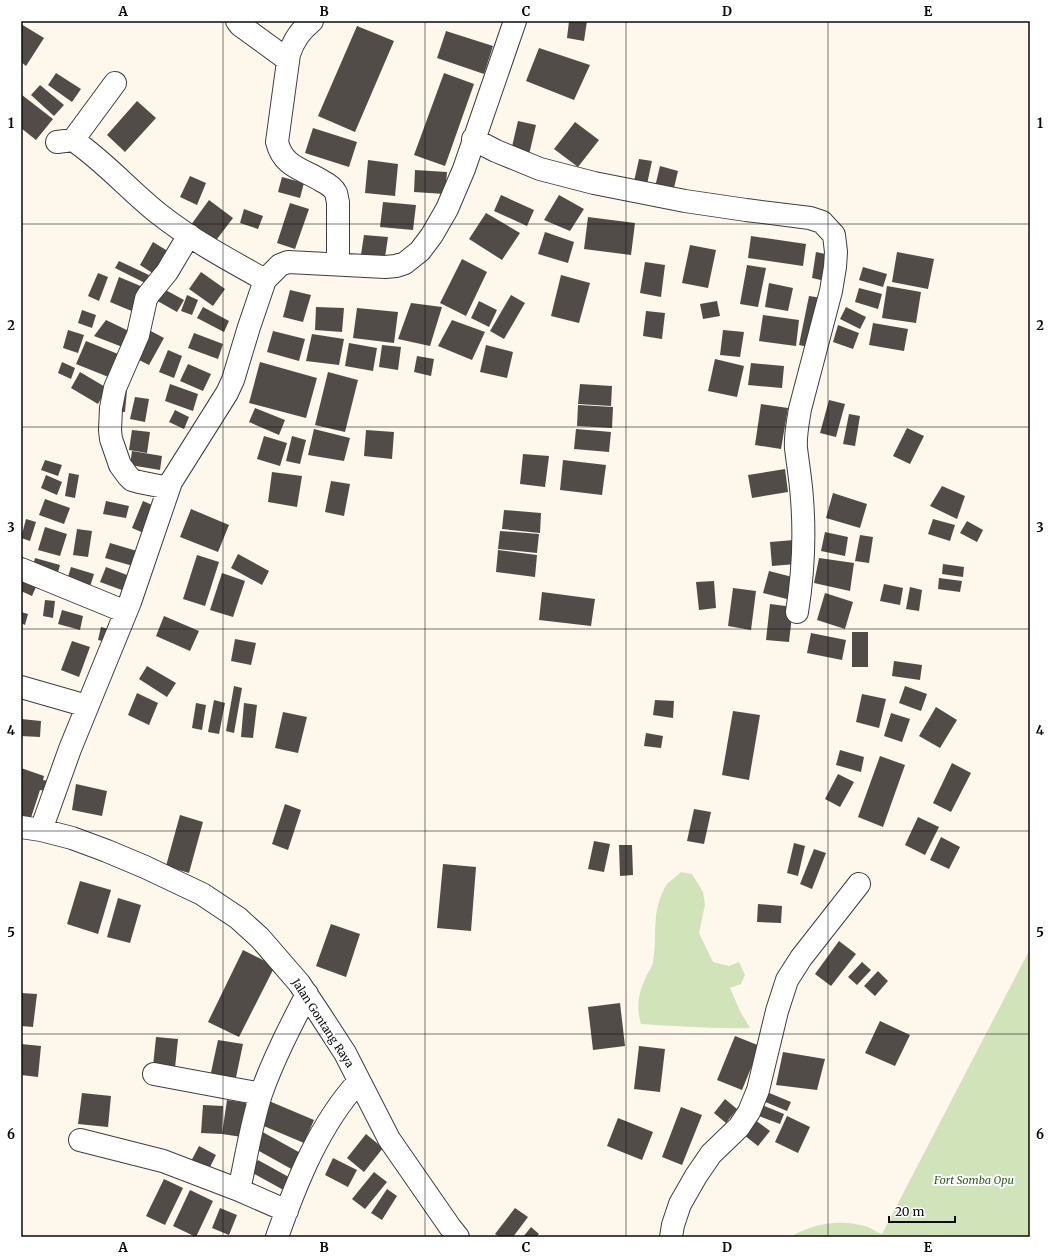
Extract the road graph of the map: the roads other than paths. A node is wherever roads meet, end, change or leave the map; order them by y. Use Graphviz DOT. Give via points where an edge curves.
graph roads {
  1 [pos="237,21"];
  2 [pos="312,21"];
  3 [pos="515,21"];
  4 [pos="288,60"];
  5 [pos="115,83"];
  6 [pos="473,139"];
  7 [pos="189,235"];
  8 [pos="338,264"];
  9 [pos="266,280"];
  10 [pos="169,488"];
  11 [pos="21,569"];
  12 [pos="126,612"];
  13 [pos="796,612"];
  14 [pos="21,687"];
  15 [pos="87,706"];
  16 [pos="31,828"];
  17 [pos="859,884"];
  18 [pos="307,994"];
  19 [pos="154,1074"];
  20 [pos="359,1081"];
  21 [pos="261,1094"];
  22 [pos="80,1140"];
  23 [pos="239,1190"];
  24 [pos="287,1211"];
  25 [pos="277,1237"];
  26 [pos="458,1237"];
  27 [pos="672,1237"];
  1 -- 4 [label="street"];
  2 -- 4 [label="street" via="294,41"];
  3 -- 6 [label="street"];
  4 -- 8 [label="street" via="277,142 279,152 287,162 331,186 336,193"];
  5 -- 7 [label="street" via="65,141 92,153 159,214"];
  6 -- 8 [label="street" via="448,209 420,251 405,263 396,266"];
  6 -- 13 [label="street" via="496,151 548,171 685,201 810,218 822,222 834,235 836,252 831,291 797,426 796,447 802,500 803,543"];
  7 -- 9 [label="street"];
  7 -- 10 [label="street" via="167,272 146,299 139,330 115,388 110,408 111,438 123,470 132,480"];
  8 -- 9 [label="street" via="288,262 280,265"];
  9 -- 10 [label="street" via="248,326 227,393"];
  10 -- 12 [label="street"];
  11 -- 12 [label="street"];
  12 -- 15 [label="street"];
  14 -- 15 [label="street"];
  15 -- 16 [label="street"];
  16 -- 18 [label="street, Jalan Gontang Raya" via="72,838 107,851 202,894 238,918 260,938"];
  17 -- 27 [label="street" via="787,980 758,1090 749,1112 739,1127 711,1154 696,1176 680,1204"];
  18 -- 20 [label="street, Jalan Gontang Raya" via="345,1053"];
  18 -- 21 [label="street" via="284,1039"];
  19 -- 21 [label="street"];
  20 -- 24 [label="street" via="334,1112 316,1142"];
  20 -- 26 [label="street, Jalan Gontang Raya" via="390,1138"];
  21 -- 23 [label="street"];
  22 -- 23 [label="street" via="163,1162"];
  23 -- 24 [label="street"];
  24 -- 25 [label="street"];
}
